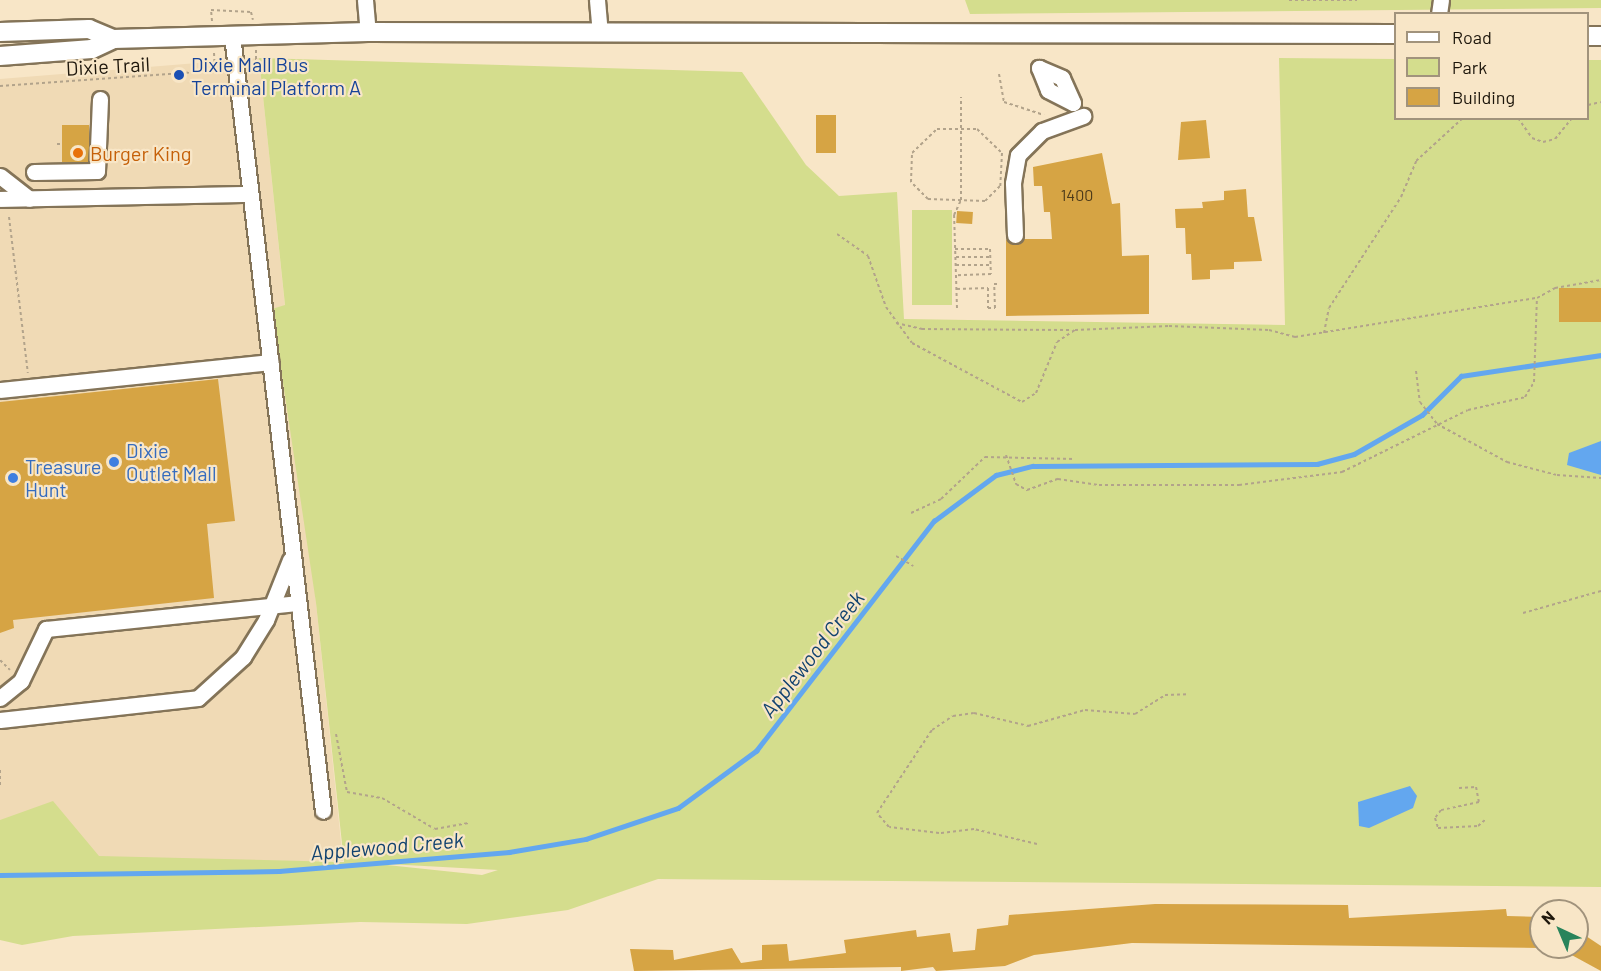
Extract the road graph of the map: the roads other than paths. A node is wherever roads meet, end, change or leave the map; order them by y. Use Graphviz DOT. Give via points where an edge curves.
graph roads {
  1 [pos="365,0"];
  2 [pos="597,0"];
  3 [pos="0,32"];
  4 [pos="368,32"];
  5 [pos="600,33"];
  6 [pos="1394,34"];
  7 [pos="231,35"];
  8 [pos="113,39"];
  9 [pos="0,56"];
  10 [pos="100,99"];
  11 [pos="1083,116"];
  12 [pos="34,172"];
  13 [pos="0,176"];
  14 [pos="247,194"];
  15 [pos="0,199"];
  16 [pos="29,199"];
  17 [pos="1015,235"];
  18 [pos="271,362"];
  19 [pos="0,390"];
  20 [pos="291,556"];
  21 [pos="297,603"];
  22 [pos="273,605"];
  23 [pos="0,698"];
  24 [pos="0,720"];
  25 [pos="323,811"];
  1 -- 4 [label="street"];
  2 -- 5 [label="street"];
  3 -- 8 [label="main road" via="89,29"];
  4 -- 5 [label="main road"];
  4 -- 7 [label="main road"];
  5 -- 6 [label="main road"];
  7 -- 8 [label="main road"];
  7 -- 14 [label="street" via="240,71"];
  8 -- 9 [label="main road" via="92,49"];
  10 -- 12 [label="street" via="97,171"];
  11 -- 17 [label="street" via="1028,140 1018,155 1013,183"];
  13 -- 16 [label="street"];
  14 -- 16 [label="street"];
  14 -- 18 [label="street"];
  15 -- 16 [label="street"];
  18 -- 19 [label="street"];
  18 -- 20 [label="street"];
  20 -- 21 [label="street"];
  20 -- 22 [label="street"];
  21 -- 22 [label="street"];
  21 -- 25 [label="street"];
  22 -- 23 [label="street" via="46,629 21,681"];
  22 -- 24 [label="street" via="243,657 198,698"];
}
